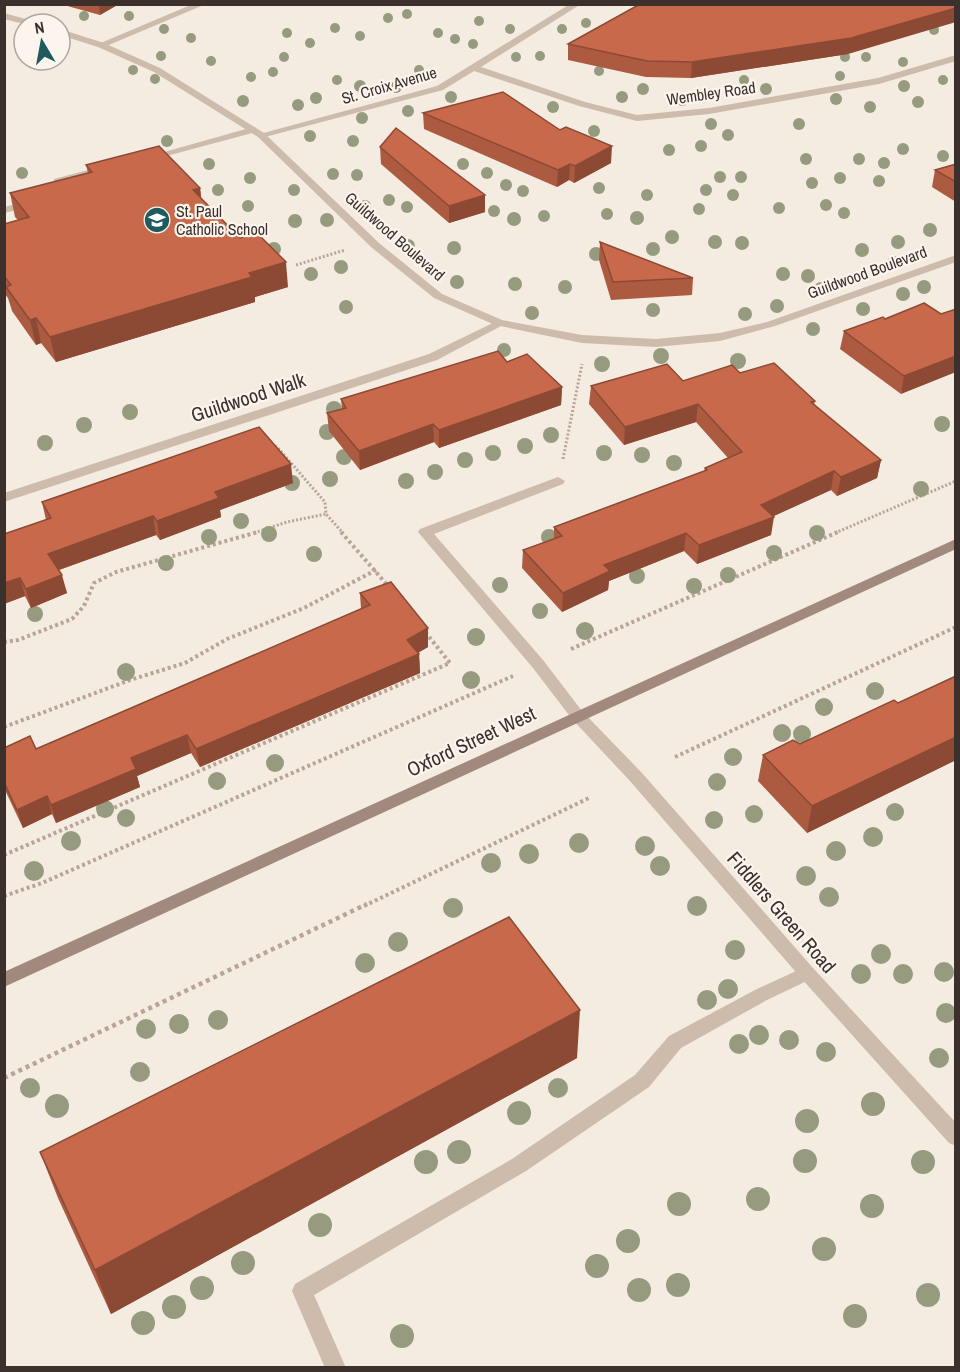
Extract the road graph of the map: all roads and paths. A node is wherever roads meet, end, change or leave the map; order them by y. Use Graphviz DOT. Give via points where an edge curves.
graph roads {
  1 [pos="202,4"];
  2 [pos="577,4"];
  3 [pos="72,36"];
  4 [pos="101,45"];
  5 [pos="956,58"];
  6 [pos="474,68"];
  7 [pos="257,133"];
  8 [pos="138,160"];
  9 [pos="104,169"];
  10 [pos="51,199"];
  11 [pos="39,202"];
  12 [pos="4,210"];
  13 [pos="345,249"];
  14 [pos="956,258"];
  15 [pos="296,265"];
  16 [pos="500,323"];
  17 [pos="582,359"];
  18 [pos="267,444"];
  19 [pos="563,460"];
  20 [pos="558,481"];
  21 [pos="956,482"];
  22 [pos="4,498"];
  23 [pos="326,514"];
  24 [pos="956,543"];
  25 [pos="376,570"];
  26 [pos="391,588"];
  27 [pos="420,626"];
  28 [pos="956,627"];
  29 [pos="4,642"];
  30 [pos="571,649"];
  31 [pos="513,676"];
  32 [pos="577,715"];
  33 [pos="4,727"];
  34 [pos="675,757"];
  35 [pos="589,798"];
  36 [pos="4,855"];
  37 [pos="4,896"];
  38 [pos="807,973"];
  39 [pos="4,980"];
  40 [pos="4,1078"];
  41 [pos="956,1137"];
  42 [pos="336,1368"];
  1 -- 4 [label="street"];
  2 -- 6 [label="street, St. Croix Avenue"];
  3 -- 4 [label="street, Guildwood Boulevard"];
  4 -- 7 [label="street, Guildwood Boulevard" via="157,70"];
  5 -- 6 [label="street, Wembley Road" via="879,81 709,111 637,118"];
  6 -- 7 [label="street, St. Croix Avenue" via="441,88"];
  7 -- 8 [label="street, St. Croix Avenue"];
  7 -- 16 [label="street, Guildwood Boulevard" via="375,244 438,296"];
  9 -- 10 [label="street" via="58,181 63,196"];
  11 -- 12 [label="street"];
  13 -- 15 [label="path"];
  14 -- 16 [label="street, Guildwood Boulevard" via="771,324 720,337 656,344 582,339"];
  16 -- 22 [label="street, Guildwood Walk" via="434,357"];
  17 -- 19 [label="path"];
  18 -- 23 [label="path" via="277,447 325,502"];
  20 -- 32 [label="street, Fiddlers Green Road" via="425,532"];
  21 -- 30 [label="path"];
  23 -- 25 [label="path"];
  23 -- 29 [label="path" via="116,572 94,583 84,606 72,619"];
  24 -- 32 [label="main road, Oxford Street West"];
  25 -- 26 [label="path"];
  25 -- 33 [label="path" via="304,608 227,639 185,663"];
  27 -- 36 [label="path" via="450,663"];
  28 -- 34 [label="path"];
  31 -- 37 [label="path" via="42,883"];
  32 -- 38 [label="street, Fiddlers Green Road"];
  32 -- 39 [label="main road, Oxford Street West"];
  35 -- 40 [label="path"];
  38 -- 41 [label="street, Fiddlers Green Road"];
  38 -- 42 [label="street" via="675,1042 642,1081 519,1165 302,1291"];
}
